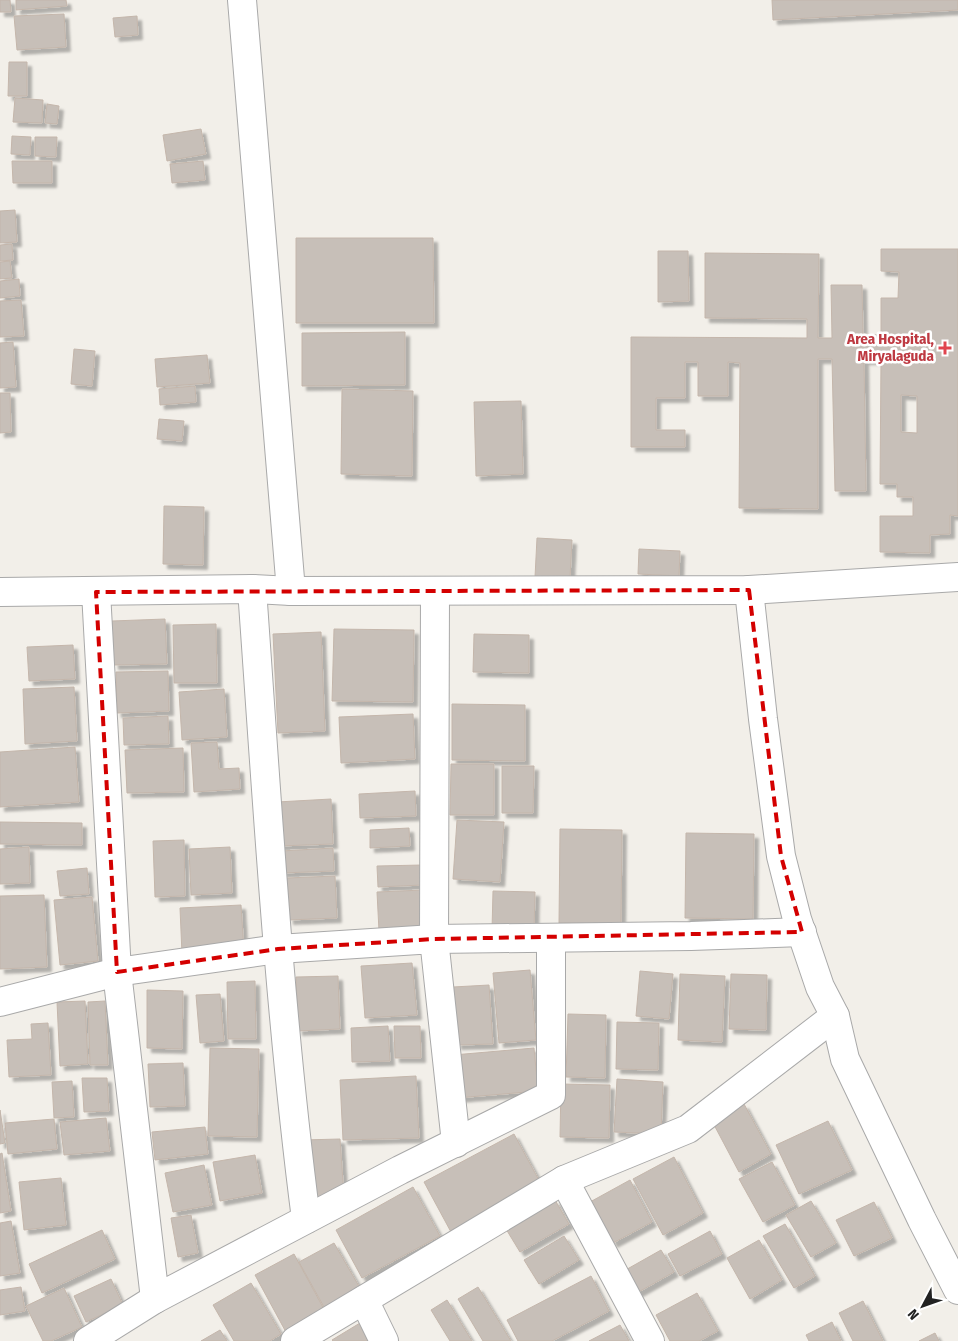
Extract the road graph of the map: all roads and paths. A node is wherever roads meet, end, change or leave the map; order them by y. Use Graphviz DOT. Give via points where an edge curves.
graph roads {
  1 [pos="242,0"];
  2 [pos="958,577"];
  3 [pos="252,589"];
  4 [pos="749,590"];
  5 [pos="290,591"];
  6 [pos="435,591"];
  7 [pos="0,592"];
  8 [pos="96,592"];
  9 [pos="802,932"];
  10 [pos="550,938"];
  11 [pos="434,939"];
  12 [pos="278,949"];
  13 [pos="117,972"];
  14 [pos="0,1002"];
  15 [pos="835,1016"];
  16 [pos="456,1142"];
  17 [pos="564,1180"];
  18 [pos="306,1219"];
  19 [pos="958,1290"];
  20 [pos="155,1299"];
  21 [pos="364,1300"];
  22 [pos="88,1341"];
  23 [pos="295,1341"];
  24 [pos="384,1341"];
  25 [pos="650,1341"];
  1 -- 5 [label="street"];
  2 -- 4 [label="street"];
  3 -- 5 [label="street"];
  3 -- 8 [label="street"];
  3 -- 12 [label="street"];
  4 -- 6 [label="street"];
  4 -- 9 [label="street" via="781,856"];
  5 -- 6 [label="street"];
  6 -- 11 [label="street"];
  7 -- 8 [label="street"];
  8 -- 13 [label="street"];
  9 -- 10 [label="street"];
  9 -- 15 [label="street" via="820,987"];
  10 -- 11 [label="street"];
  10 -- 16 [label="street" via="551,1095"];
  11 -- 12 [label="street"];
  11 -- 16 [label="street"];
  12 -- 13 [label="street"];
  12 -- 18 [label="street"];
  13 -- 14 [label="street"];
  13 -- 20 [label="street"];
  15 -- 17 [label="street" via="688,1128"];
  15 -- 19 [label="street" via="845,1060"];
  16 -- 18 [label="street"];
  17 -- 21 [label="street"];
  17 -- 25 [label="street"];
  18 -- 20 [label="street"];
  20 -- 22 [label="street"];
  21 -- 23 [label="street"];
  21 -- 24 [label="street"];
}
